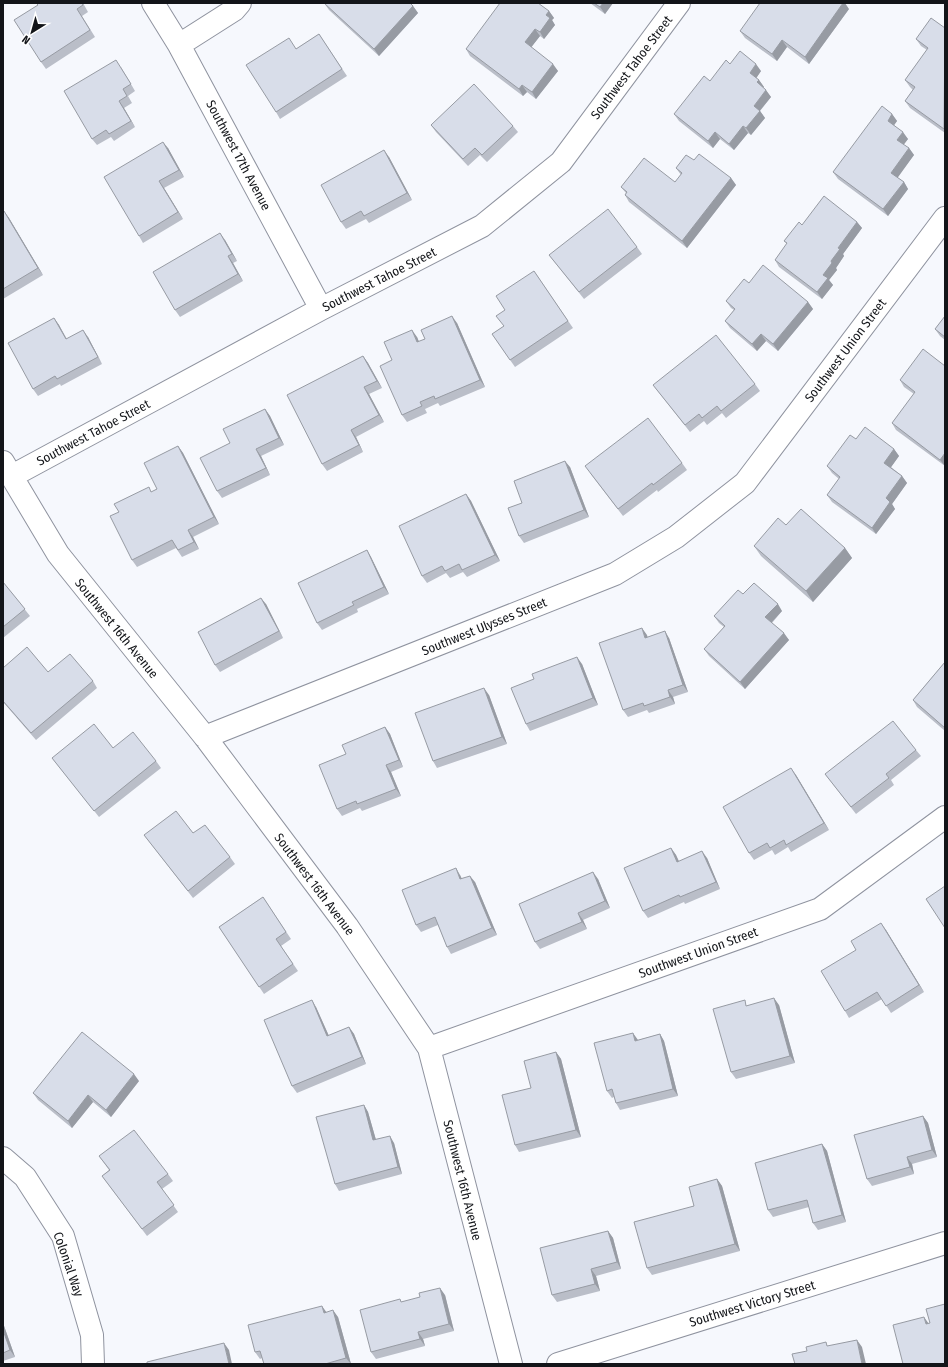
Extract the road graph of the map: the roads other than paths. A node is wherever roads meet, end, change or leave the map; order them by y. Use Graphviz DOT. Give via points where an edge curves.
graph roads {
  1 [pos="153,3"];
  2 [pos="240,3"];
  3 [pos="679,3"];
  4 [pos="179,45"];
  5 [pos="945,218"];
  6 [pos="321,309"];
  7 [pos="7,469"];
  8 [pos="745,483"];
  9 [pos="205,737"];
  10 [pos="945,817"];
  11 [pos="429,1048"];
  12 [pos="3,1158"];
  13 [pos="945,1243"];
  14 [pos="93,1364"];
  15 [pos="511,1364"];
  16 [pos="558,1364"];
  1 -- 4 [label="street, Southwest 17th Avenue"];
  2 -- 4 [label="street" via="234,10"];
  3 -- 6 [label="street, Southwest Tahoe Street" via="561,162 482,226"];
  4 -- 6 [label="street, Southwest 17th Avenue"];
  5 -- 8 [label="street, Southwest Union Street"];
  6 -- 7 [label="street, Southwest Tahoe Street"];
  7 -- 9 [label="street, Southwest 16th Avenue" via="58,554"];
  8 -- 9 [label="street, Southwest Ulysses Street" via="676,538 615,574"];
  9 -- 11 [label="street, Southwest 16th Avenue" via="347,926"];
  10 -- 11 [label="street, Southwest Union Street" via="820,909"];
  11 -- 15 [label="street, Southwest 16th Avenue"];
  12 -- 14 [label="street, Colonial Way" via="25,1177 62,1236 92,1335"];
  13 -- 16 [label="street, Southwest Victory Street"];
}
